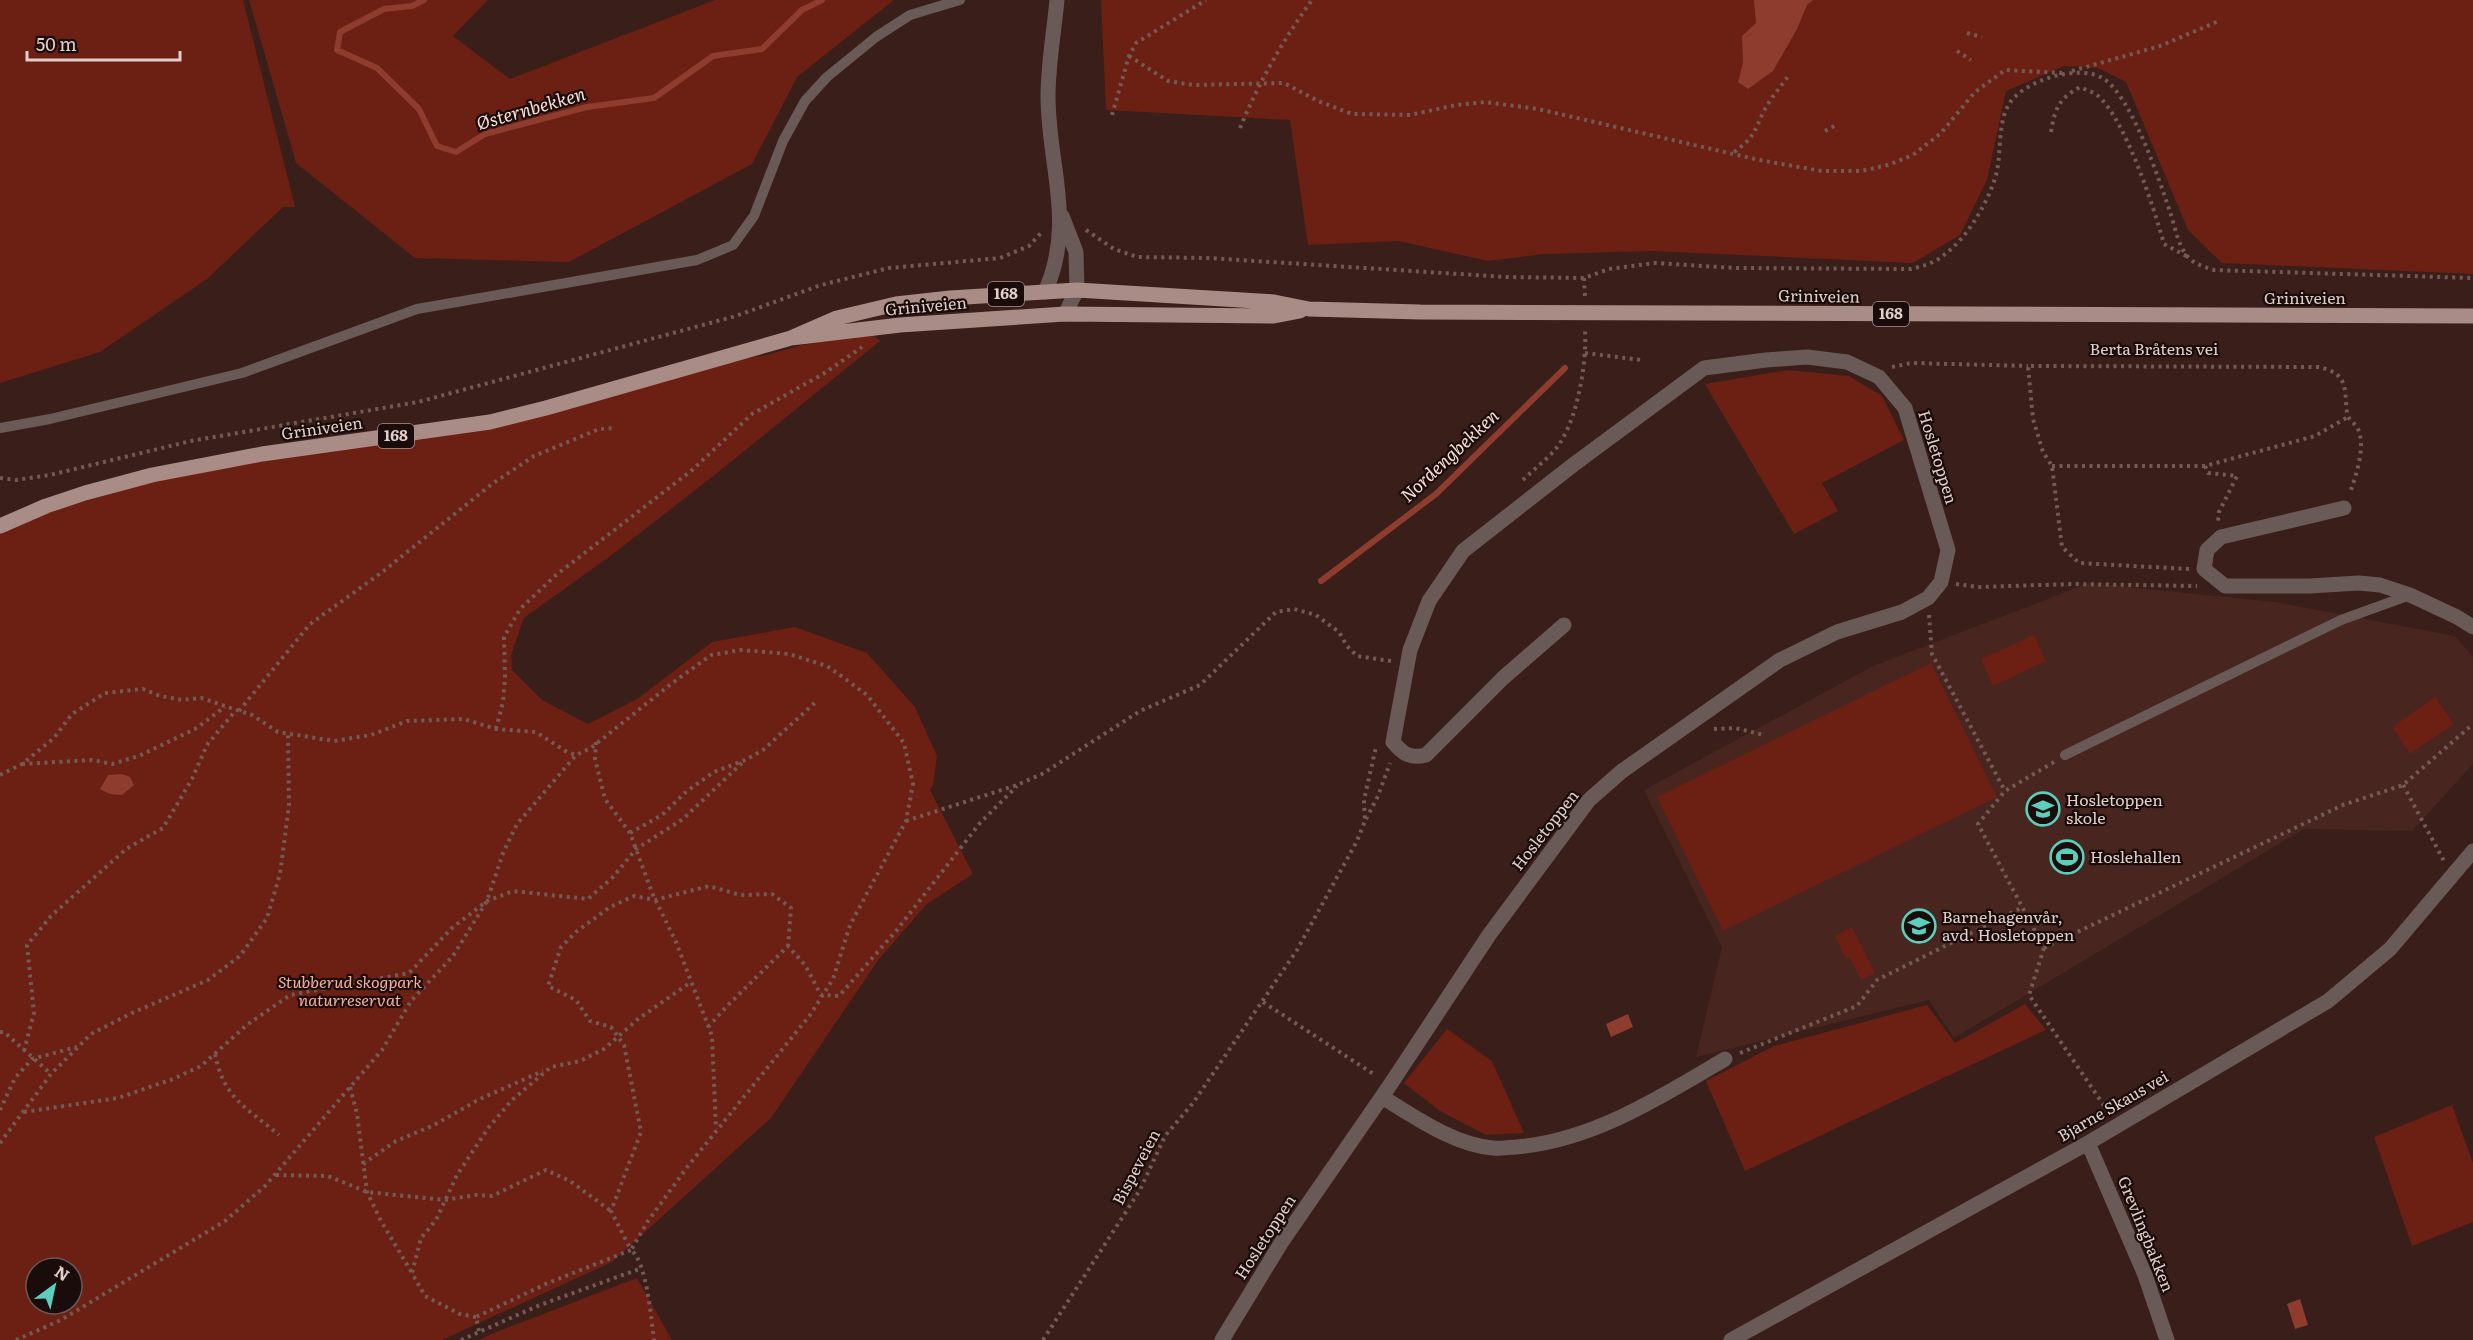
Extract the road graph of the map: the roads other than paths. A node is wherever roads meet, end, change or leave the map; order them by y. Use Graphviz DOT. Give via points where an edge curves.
graph roads {
  1 [pos="960,0"];
  2 [pos="1057,0"];
  3 [pos="1061,213"];
  4 [pos="1077,290"];
  5 [pos="1046,292"];
  6 [pos="1309,309"];
  7 [pos="1065,314"];
  8 [pos="2473,316"];
  9 [pos="791,338"];
  10 [pos="0,428"];
  11 [pos="2344,508"];
  12 [pos="0,526"];
  13 [pos="2410,595"];
  14 [pos="1564,625"];
  15 [pos="2473,627"];
  16 [pos="2065,755"];
  17 [pos="2472,852"];
  18 [pos="1725,1059"];
  19 [pos="1386,1091"];
  20 [pos="2088,1143"];
  21 [pos="1222,1340"];
  22 [pos="1731,1340"];
  23 [pos="2167,1340"];
  1 -- 10 [label="lane" via="910,15 876,36 805,101 783,141 754,216 733,245 697,260 417,309 243,373"];
  2 -- 3 [label="street" via="1048,97"];
  3 -- 4 [label="street" via="1076,252"];
  3 -- 5 [label="street" via="1055,269"];
  4 -- 5 [label="main road, Griniveien / 168"];
  4 -- 6 [label="main road, Griniveien / 168" via="1274,302"];
  4 -- 7 [label="street"];
  5 -- 9 [label="main road, Griniveien / 168" via="896,304 837,318"];
  6 -- 7 [label="main road, Griniveien / 168" via="1274,316"];
  6 -- 8 [label="main road, Griniveien / 168"];
  7 -- 9 [label="main road, Griniveien / 168" via="900,325"];
  9 -- 12 [label="main road, Griniveien / 168" via="490,422 262,454 152,475 46,506"];
  11 -- 13 [label="street" via="2221,537 2207,550 2204,569 2225,586 2359,583"];
  13 -- 15 [label="street"];
  13 -- 16 [label="lane" via="2341,620"];
  14 -- 19 [label="street, Hosletoppen" via="1503,678 1426,755 1414,758 1402,753 1393,742 1410,650 1429,601 1463,551 1704,368 1808,357 1847,362 1879,377 1905,408 1948,550 1941,582 1928,598 1902,612 1837,632 1780,660 1622,771 1589,800 1489,935"];
  17 -- 20 [label="street, Bjarne Skaus vei" via="2390,949 2328,1001"];
  18 -- 19 [label="street" via="1597,1128 1537,1145 1493,1148 1459,1139 1425,1123"];
  19 -- 21 [label="street, Hosletoppen" via="1281,1243"];
  20 -- 22 [label="street, Bjarne Skaus vei"];
  20 -- 23 [label="street, Grevlingbakken" via="2145,1275"];
}
